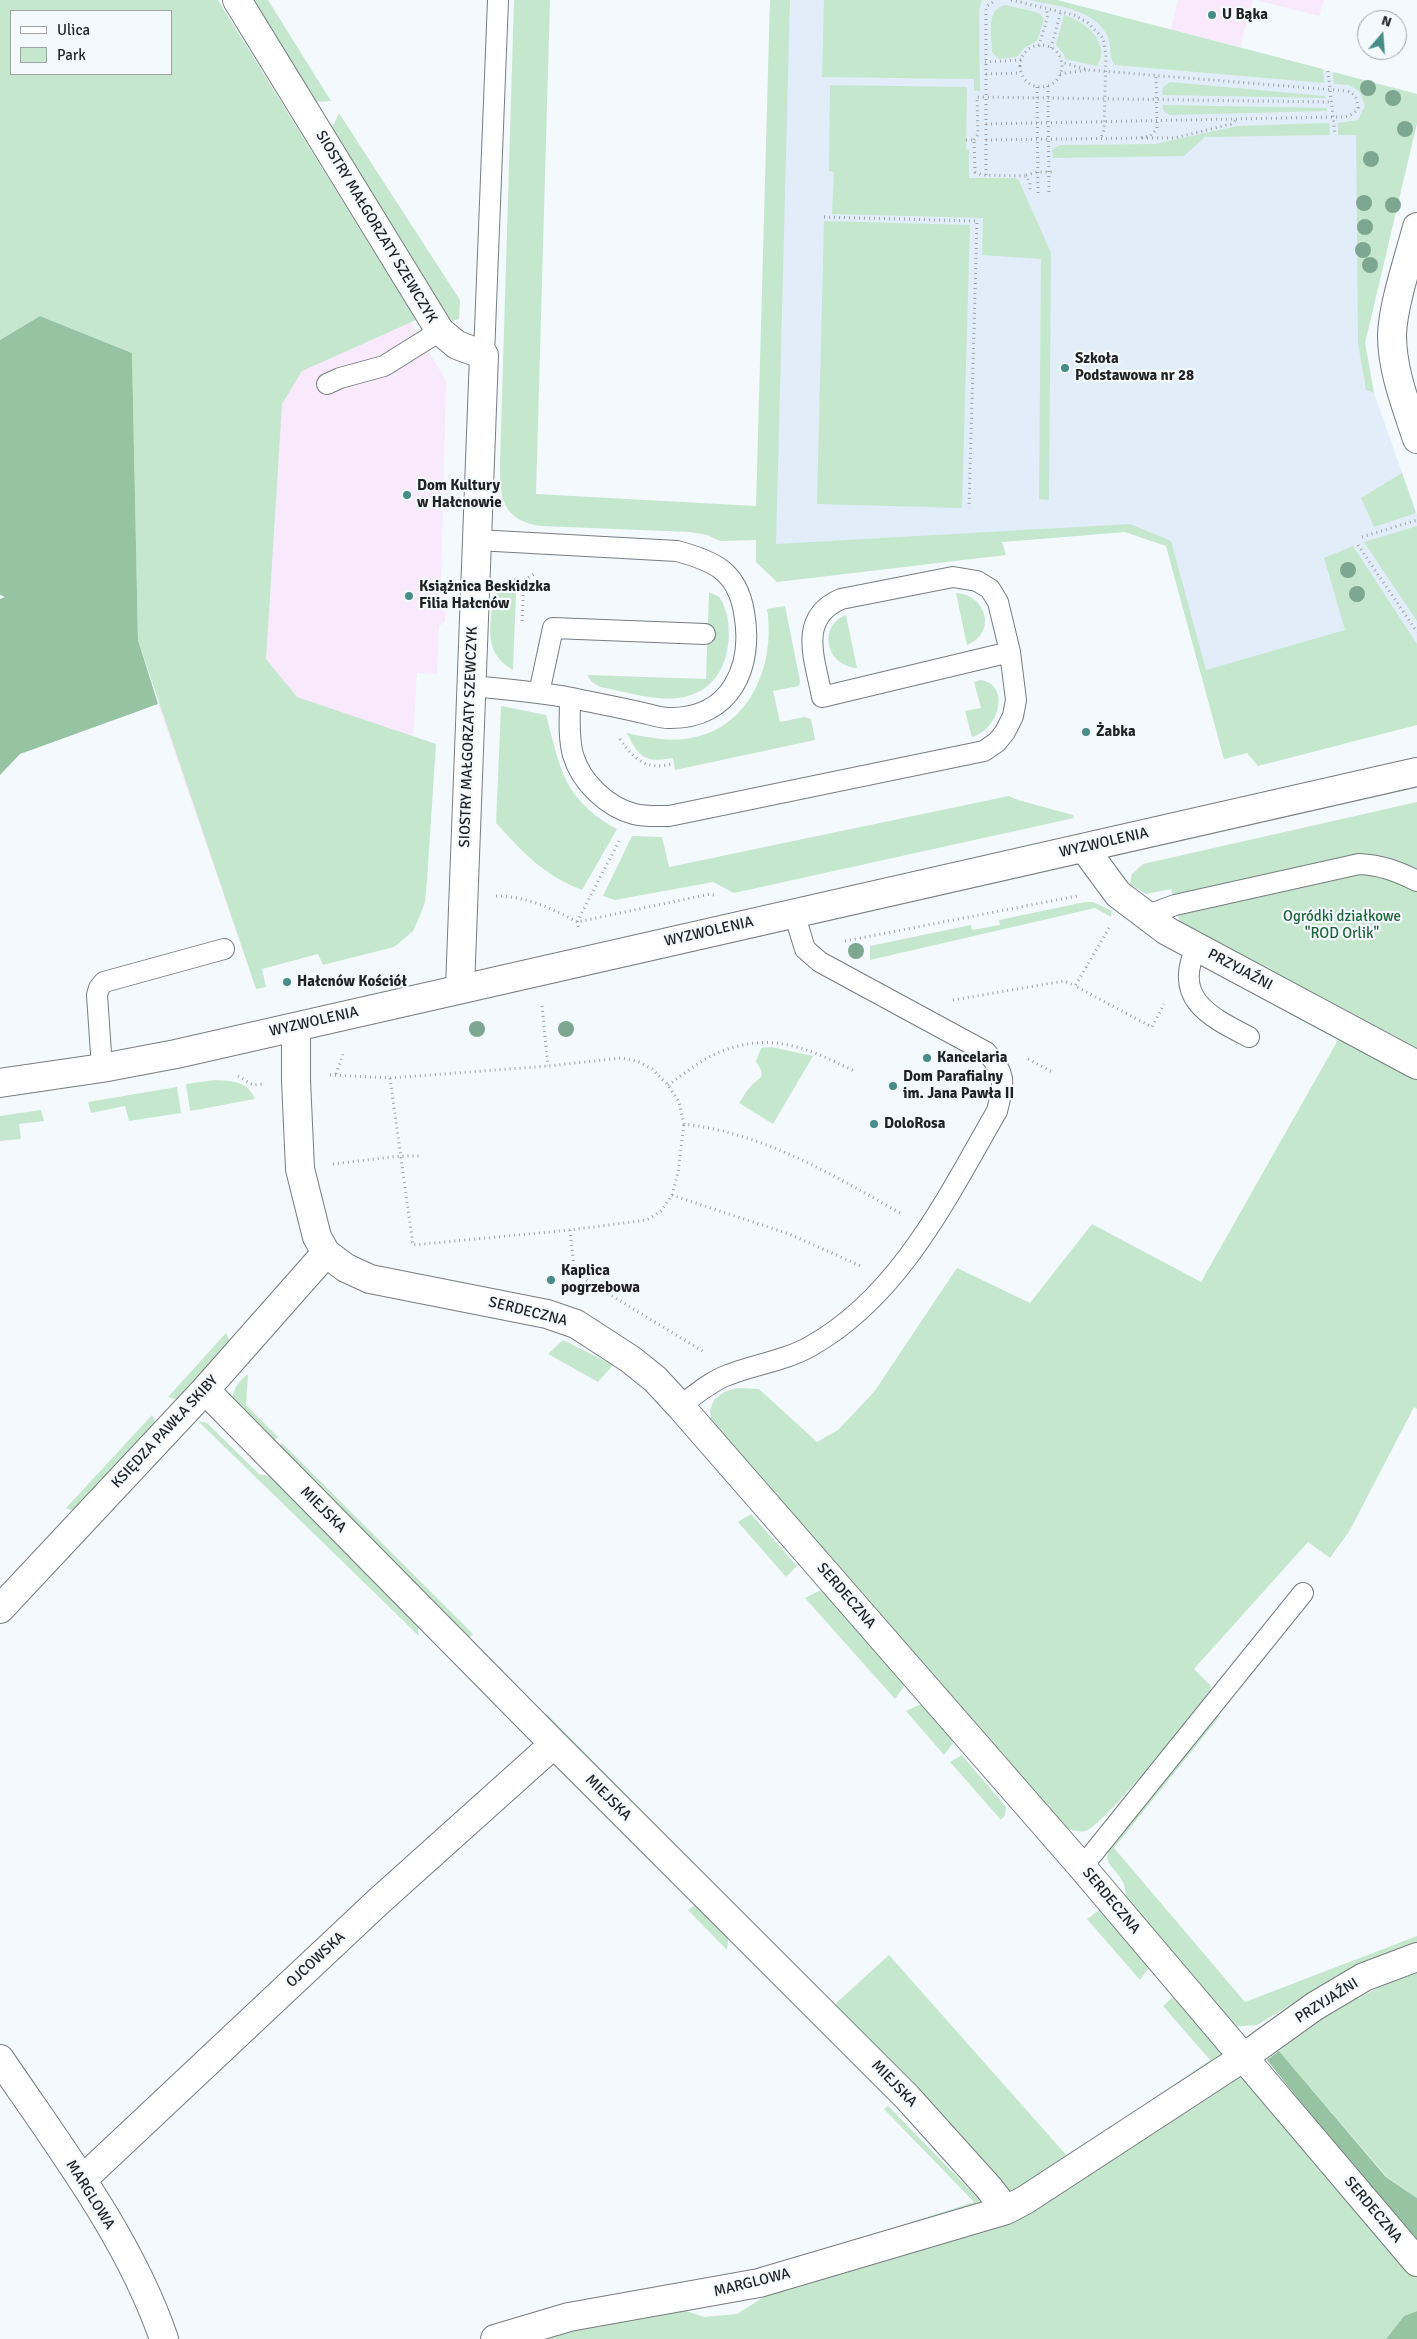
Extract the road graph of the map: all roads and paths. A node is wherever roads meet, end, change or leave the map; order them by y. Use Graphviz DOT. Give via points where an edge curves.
graph roads {
  1 [pos="237,0"];
  2 [pos="498,0"];
  3 [pos="996,0"];
  4 [pos="1011,0"];
  5 [pos="1046,10"];
  6 [pos="1061,11"];
  7 [pos="1039,46"];
  8 [pos="1051,48"];
  9 [pos="1021,60"];
  10 [pos="986,62"];
  11 [pos="1061,62"];
  12 [pos="1089,70"];
  13 [pos="1105,71"];
  14 [pos="1328,71"];
  15 [pos="1021,72"];
  16 [pos="986,74"];
  17 [pos="1060,74"];
  18 [pos="1156,74"];
  19 [pos="1048,86"];
  20 [pos="1036,87"];
  21 [pos="1329,89"];
  22 [pos="986,97"];
  23 [pos="1036,98"];
  24 [pos="1048,98"];
  25 [pos="1104,99"];
  26 [pos="1156,100"];
  27 [pos="1331,102"];
  28 [pos="1333,117"];
  29 [pos="1237,119"];
  30 [pos="1157,121"];
  31 [pos="1104,122"];
  32 [pos="1036,123"];
  33 [pos="986,124"];
  34 [pos="1048,124"];
  35 [pos="1334,135"];
  36 [pos="1139,138"];
  37 [pos="1036,139"];
  38 [pos="1101,139"];
  39 [pos="966,140"];
  40 [pos="974,140"];
  41 [pos="986,140"];
  42 [pos="1048,140"];
  43 [pos="1037,172"];
  44 [pos="1051,172"];
  45 [pos="986,175"];
  46 [pos="1026,176"];
  47 [pos="1049,193"];
  48 [pos="1030,194"];
  49 [pos="1038,194"];
  50 [pos="824,217"];
  51 [pos="1417,227"];
  52 [pos="440,330"];
  53 [pos="484,355"];
  54 [pos="327,384"];
  55 [pos="1417,439"];
  56 [pos="969,508"];
  57 [pos="1417,520"];
  58 [pos="1362,537"];
  59 [pos="477,540"];
  60 [pos="1358,544"];
  61 [pos="475,579"];
  62 [pos="522,626"];
  63 [pos="1417,632"];
  64 [pos="705,634"];
  65 [pos="1010,652"];
  66 [pos="471,686"];
  67 [pos="539,693"];
  68 [pos="570,698"];
  69 [pos="614,707"];
  70 [pos="671,764"];
  71 [pos="1417,772"];
  72 [pos="1084,848"];
  73 [pos="1417,881"];
  74 [pos="1113,899"];
  75 [pos="794,913"];
  76 [pos="1145,916"];
  77 [pos="1197,946"];
  78 [pos="224,949"];
  79 [pos="805,949"];
  80 [pos="1075,986"];
  81 [pos="460,988"];
  82 [pos="1193,995"];
  83 [pos="948,1001"];
  84 [pos="296,1026"];
  85 [pos="1249,1037"];
  86 [pos="1027,1058"];
  87 [pos="1417,1066"];
  88 [pos="102,1068"];
  89 [pos="856,1072"];
  90 [pos="1052,1072"];
  91 [pos="390,1078"];
  92 [pos="296,1080"];
  93 [pos="0,1083"];
  94 [pos="668,1086"];
  95 [pos="684,1124"];
  96 [pos="401,1156"];
  97 [pos="421,1156"];
  98 [pos="300,1169"];
  99 [pos="672,1195"];
  100 [pos="570,1230"];
  101 [pos="928,1230"];
  102 [pos="326,1252"];
  103 [pos="889,1279"];
  104 [pos="708,1355"];
  105 [pos="205,1390"];
  106 [pos="680,1406"];
  107 [pos="1304,1593"];
  108 [pos="0,1609"];
  109 [pos="554,1744"];
  110 [pos="1082,1867"];
  111 [pos="1417,1957"];
  112 [pos="1244,2057"];
  113 [pos="0,2059"];
  114 [pos="82,2180"];
  115 [pos="1006,2210"];
  116 [pos="1417,2262"];
  117 [pos="164,2339"];
  118 [pos="495,2339"];
  1 -- 52 [label="street, SIOSTRY MAŁGORZATY SZEWCZYK"];
  2 -- 53 [label="lane"];
  3 -- 10 [label="path" via="986,10"];
  4 -- 5 [label="path"];
  5 -- 6 [label="path"];
  5 -- 7 [label="path" via="1048,15"];
  6 -- 8 [label="path"];
  6 -- 13 [label="path" via="1088,23 1102,38 1106,46"];
  7 -- 8 [label="path"];
  7 -- 9 [label="path" via="1028,50"];
  8 -- 11 [label="path"];
  9 -- 10 [label="path"];
  9 -- 15 [label="path"];
  10 -- 16 [label="path"];
  11 -- 12 [label="path"];
  11 -- 17 [label="path"];
  12 -- 13 [label="path"];
  12 -- 17 [label="path"];
  13 -- 18 [label="path"];
  13 -- 25 [label="path"];
  14 -- 21 [label="path"];
  15 -- 16 [label="path"];
  15 -- 20 [label="path" via="1026,81"];
  16 -- 22 [label="path"];
  17 -- 19 [label="path"];
  18 -- 21 [label="path"];
  18 -- 26 [label="path"];
  19 -- 20 [label="path"];
  19 -- 24 [label="path"];
  20 -- 23 [label="path"];
  21 -- 27 [label="path"];
  21 -- 28 [label="path" via="1353,93 1358,102 1354,114"];
  22 -- 23 [label="path"];
  22 -- 33 [label="path"];
  22 -- 40 [label="path" via="977,97 978,134"];
  23 -- 24 [label="path"];
  23 -- 32 [label="path"];
  24 -- 25 [label="path"];
  24 -- 34 [label="path"];
  25 -- 26 [label="path"];
  25 -- 31 [label="path"];
  26 -- 27 [label="path"];
  26 -- 30 [label="path"];
  27 -- 28 [label="path"];
  28 -- 29 [label="path"];
  28 -- 35 [label="path"];
  29 -- 30 [label="path"];
  29 -- 36 [label="path" via="1231,124 1175,138"];
  30 -- 31 [label="path"];
  30 -- 36 [label="path" via="1155,132"];
  31 -- 34 [label="path"];
  31 -- 38 [label="path"];
  32 -- 33 [label="path"];
  32 -- 34 [label="path"];
  32 -- 37 [label="path"];
  33 -- 41 [label="path"];
  34 -- 42 [label="path"];
  36 -- 38 [label="path"];
  37 -- 41 [label="path"];
  37 -- 42 [label="path"];
  37 -- 43 [label="path"];
  38 -- 42 [label="path"];
  39 -- 40 [label="path"];
  40 -- 45 [label="path" via="975,172"];
  41 -- 45 [label="path"];
  42 -- 44 [label="path"];
  43 -- 44 [label="path"];
  43 -- 46 [label="path"];
  43 -- 49 [label="path"];
  44 -- 47 [label="path"];
  45 -- 46 [label="path"];
  46 -- 48 [label="path"];
  50 -- 56 [label="path" via="977,221"];
  51 -- 55 [label="street" via="1392,335 1397,377"];
  52 -- 53 [label="street, SIOSTRY MAŁGORZATY SZEWCZYK" via="457,345"];
  52 -- 54 [label="lane" via="384,366"];
  53 -- 59 [label="street, SIOSTRY MAŁGORZATY SZEWCZYK"];
  57 -- 58 [label="path"];
  59 -- 61 [label="street, SIOSTRY MAŁGORZATY SZEWCZYK"];
  59 -- 69 [label="lane" via="677,551 707,559 729,576 742,596 746,656 739,679 722,701 695,715 668,718"];
  60 -- 63 [label="path"];
  61 -- 62 [label="path" via="524,580"];
  61 -- 66 [label="street, SIOSTRY MAŁGORZATY SZEWCZYK"];
  64 -- 67 [label="lane" via="554,628"];
  65 -- 65 [label="lane" via="822,697 812,636 814,624 828,604 953,576 990,588 998,602"];
  65 -- 68 [label="lane" via="1016,700 1013,716 997,742 984,751 669,816 633,814 612,804 582,775 573,755"];
  66 -- 67 [label="lane"];
  66 -- 81 [label="street, SIOSTRY MAŁGORZATY SZEWCZYK"];
  67 -- 68 [label="lane"];
  68 -- 69 [label="lane"];
  69 -- 70 [label="path" via="619,737 635,759 653,766"];
  71 -- 72 [label="street, WYZWOLENIA"];
  72 -- 74 [label="street, PRZYJAŹNI"];
  72 -- 75 [label="street, WYZWOLENIA"];
  73 -- 76 [label="lane" via="1377,864 1359,864 1175,905"];
  74 -- 76 [label="street, PRZYJAŹNI"];
  74 -- 79 [label="path" via="1079,896"];
  74 -- 80 [label="path" via="1117,912 1115,919"];
  75 -- 79 [label="lane"];
  75 -- 81 [label="street, WYZWOLENIA"];
  76 -- 77 [label="street, PRZYJAŹNI"];
  77 -- 82 [label="lane" via="1187,970"];
  77 -- 87 [label="street, PRZYJAŹNI"];
  78 -- 88 [label="lane" via="104,982 98,995"];
  79 -- 101 [label="lane" via="820,962 986,1052 999,1064 1004,1079 997,1111"];
  80 -- 82 [label="path" via="1152,1027 1165,1002"];
  80 -- 83 [label="path" via="1064,981"];
  81 -- 84 [label="street, WYZWOLENIA"];
  82 -- 85 [label="lane" via="1213,1018"];
  84 -- 88 [label="street, WYZWOLENIA"];
  84 -- 92 [label="street, SERDECZNA"];
  86 -- 90 [label="path"];
  88 -- 93 [label="street, WYZWOLENIA"];
  89 -- 94 [label="path" via="816,1051 769,1042 755,1043 709,1057"];
  91 -- 92 [label="path" via="336,1074"];
  91 -- 94 [label="path" via="621,1058 637,1061 652,1069"];
  91 -- 96 [label="path"];
  92 -- 98 [label="street, SERDECZNA"];
  94 -- 95 [label="path" via="679,1102"];
  95 -- 99 [label="path"];
  95 -- 101 [label="path" via="714,1128 814,1164"];
  96 -- 97 [label="path"];
  96 -- 98 [label="path"];
  96 -- 100 [label="path" via="413,1245"];
  98 -- 102 [label="street, SERDECZNA" via="317,1237"];
  99 -- 100 [label="path" via="661,1211 648,1220"];
  99 -- 103 [label="path" via="789,1234"];
  100 -- 104 [label="path" via="574,1266 586,1280"];
  101 -- 103 [label="lane"];
  102 -- 105 [label="street, KSIĘDZA PAWŁA SKIBY"];
  102 -- 106 [label="street, SERDECZNA" via="346,1268 370,1279 547,1314 576,1324 630,1358"];
  103 -- 106 [label="lane" via="839,1330 801,1351 716,1380"];
  105 -- 108 [label="street, KSIĘDZA PAWŁA SKIBY"];
  105 -- 109 [label="street, MIEJSKA"];
  106 -- 110 [label="street, SERDECZNA"];
  107 -- 110 [label="lane"];
  109 -- 114 [label="street, OJCOWSKA" via="379,1901"];
  109 -- 115 [label="street, MIEJSKA" via="907,2097"];
  110 -- 112 [label="street, SERDECZNA"];
  111 -- 112 [label="street, PRZYJAŹNI" via="1364,1977 1315,2006"];
  112 -- 115 [label="street, PRZYJAŹNI"];
  112 -- 116 [label="street, SERDECZNA"];
  113 -- 114 [label="street, MARGLOWA"];
  114 -- 117 [label="street, MARGLOWA" via="139,2281"];
  115 -- 118 [label="street, MARGLOWA" via="759,2283 569,2317"];
}
